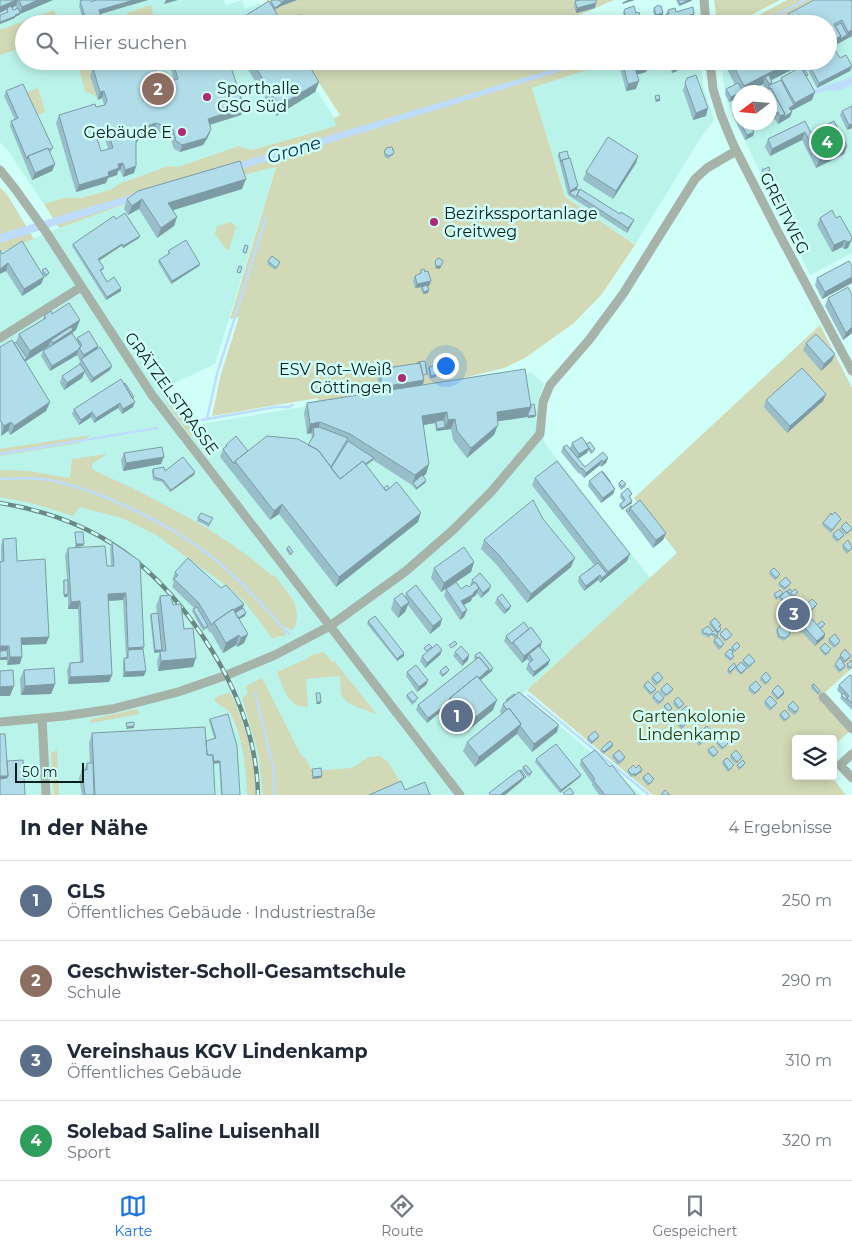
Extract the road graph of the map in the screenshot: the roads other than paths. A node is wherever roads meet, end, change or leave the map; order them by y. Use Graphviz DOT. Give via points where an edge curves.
graph roads {
  1 [pos="704,0"];
  2 [pos="705,15"];
  3 [pos="711,70"];
  4 [pos="736,151"];
  5 [pos="0,170"];
  6 [pos="81,287"];
  7 [pos="0,338"];
  8 [pos="852,371"];
  9 [pos="330,626"];
  10 [pos="823,697"];
  11 [pos="42,718"];
  12 [pos="0,722"];
  13 [pos="852,729"];
  14 [pos="852,754"];
  15 [pos="837,764"];
  16 [pos="852,778"];
  17 [pos="46,795"];
  18 [pos="460,795"];
  1 -- 2 [label="street"];
  3 -- 4 [label="street, GREITWEG" via="721,115"];
  4 -- 8 [label="street, GREITWEG"];
  4 -- 9 [label="street" via="708,168 690,185 623,294 550,385 543,402 540,434 491,492 406,571"];
  5 -- 6 [label="street, GRÄTZELSTRASSE" via="46,232"];
  6 -- 7 [label="street"];
  6 -- 9 [label="street, GRÄTZELSTRASSE" via="152,396"];
  9 -- 11 [label="street" via="275,655 178,692 112,709"];
  9 -- 18 [label="street, GRÄTZELSTRASSE"];
  10 -- 13 [label="street"];
  11 -- 12 [label="street"];
  11 -- 17 [label="street"];
  14 -- 15 [label="street"];
  15 -- 16 [label="street"];
}
